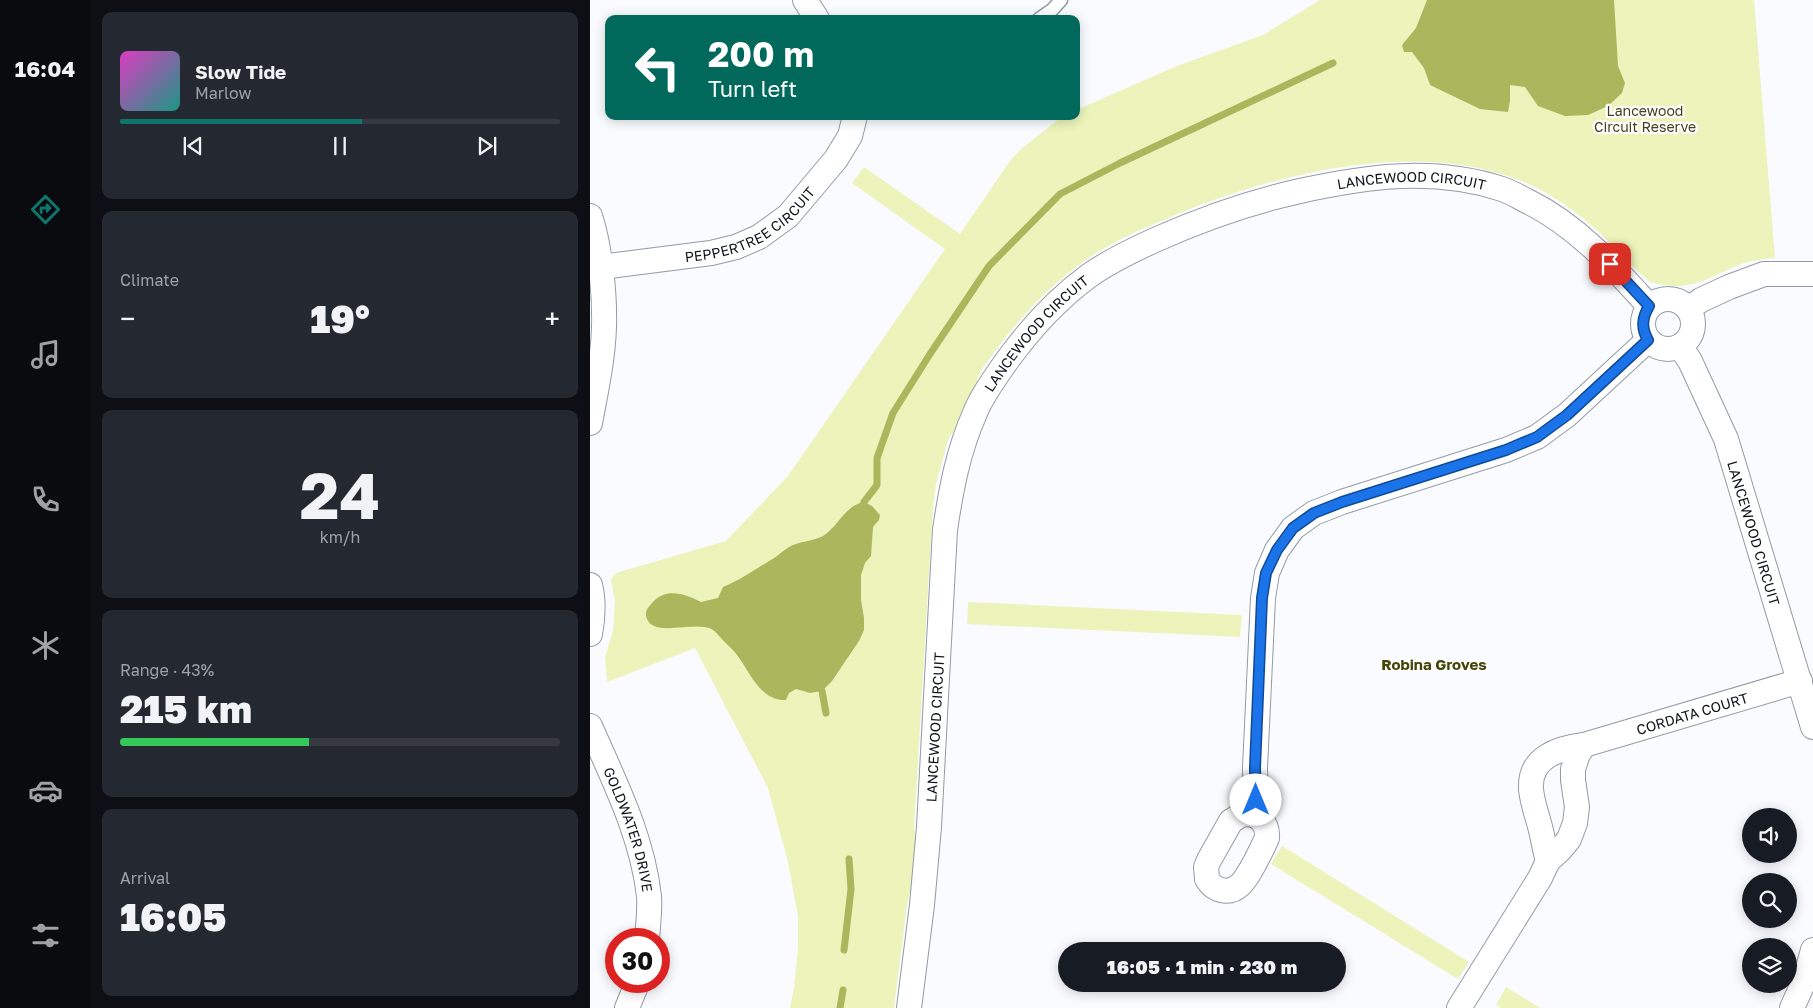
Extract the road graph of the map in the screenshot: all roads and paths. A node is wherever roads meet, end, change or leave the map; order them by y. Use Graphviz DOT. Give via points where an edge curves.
graph roads {
  1 [pos="805,0"];
  2 [pos="1062,0"];
  3 [pos="814,15"];
  4 [pos="1045,15"];
  5 [pos="853,120"];
  6 [pos="590,216"];
  7 [pos="601,267"];
  8 [pos="1813,274"];
  9 [pos="1649,306"];
  10 [pos="1688,309"];
  11 [pos="1648,340"];
  12 [pos="1680,346"];
  13 [pos="590,422"];
  14 [pos="590,585"];
  15 [pos="590,634"];
  16 [pos="1800,681"];
  17 [pos="590,726"];
  18 [pos="1813,727"];
  19 [pos="1584,745"];
  20 [pos="1256,815"];
  21 [pos="1548,861"];
  22 [pos="648,928"];
  23 [pos="1813,950"];
  24 [pos="633,993"];
  25 [pos="627,1008"];
  26 [pos="909,1008"];
  27 [pos="1459,1008"];
  28 [pos="1792,1008"];
  1 -- 3 [label="street"];
  2 -- 4 [label="lane"];
  5 -- 7 [label="street, PEPPERTREE CIRCUIT" via="850,136 836,159 788,216 759,237 736,248 711,253"];
  6 -- 7 [label="street"];
  7 -- 13 [label="street" via="604,327"];
  8 -- 10 [label="street" via="1764,274 1729,287"];
  9 -- 10 [label="street" via="1670,299"];
  9 -- 11 [label="street" via="1642,324"];
  9 -- 26 [label="street, LANCEWOOD CIRCUIT" via="1598,251 1565,222 1504,189 1427,175 1387,176 1336,184 1231,210 1129,252 1090,275 1055,304 1020,343 994,379 962,446 951,488 945,530 928,836"];
  10 -- 12 [label="street" via="1693,327"];
  11 -- 12 [label="street" via="1661,348"];
  11 -- 20 [label="street" via="1567,415 1537,437 1506,450 1342,502 1314,513 1293,528 1266,573 1262,598"];
  12 -- 16 [label="street, LANCEWOOD CIRCUIT" via="1726,439"];
  14 -- 15 [label="street" via="593,616"];
  16 -- 18 [label="street, LANCEWOOD CIRCUIT"];
  16 -- 19 [label="street, CORDATA COURT"];
  17 -- 22 [label="street, GOLDWATER DRIVE" via="626,806 641,850 649,898"];
  19 -- 21 [label="street" via="1573,769 1576,823 1569,839"];
  19 -- 21 [label="street, CORDATA COURT" via="1553,752 1534,772 1533,802"];
  21 -- 27 [label="street"];
  23 -- 28 [label="street"];
  24 -- 25 [label="street"];
}
